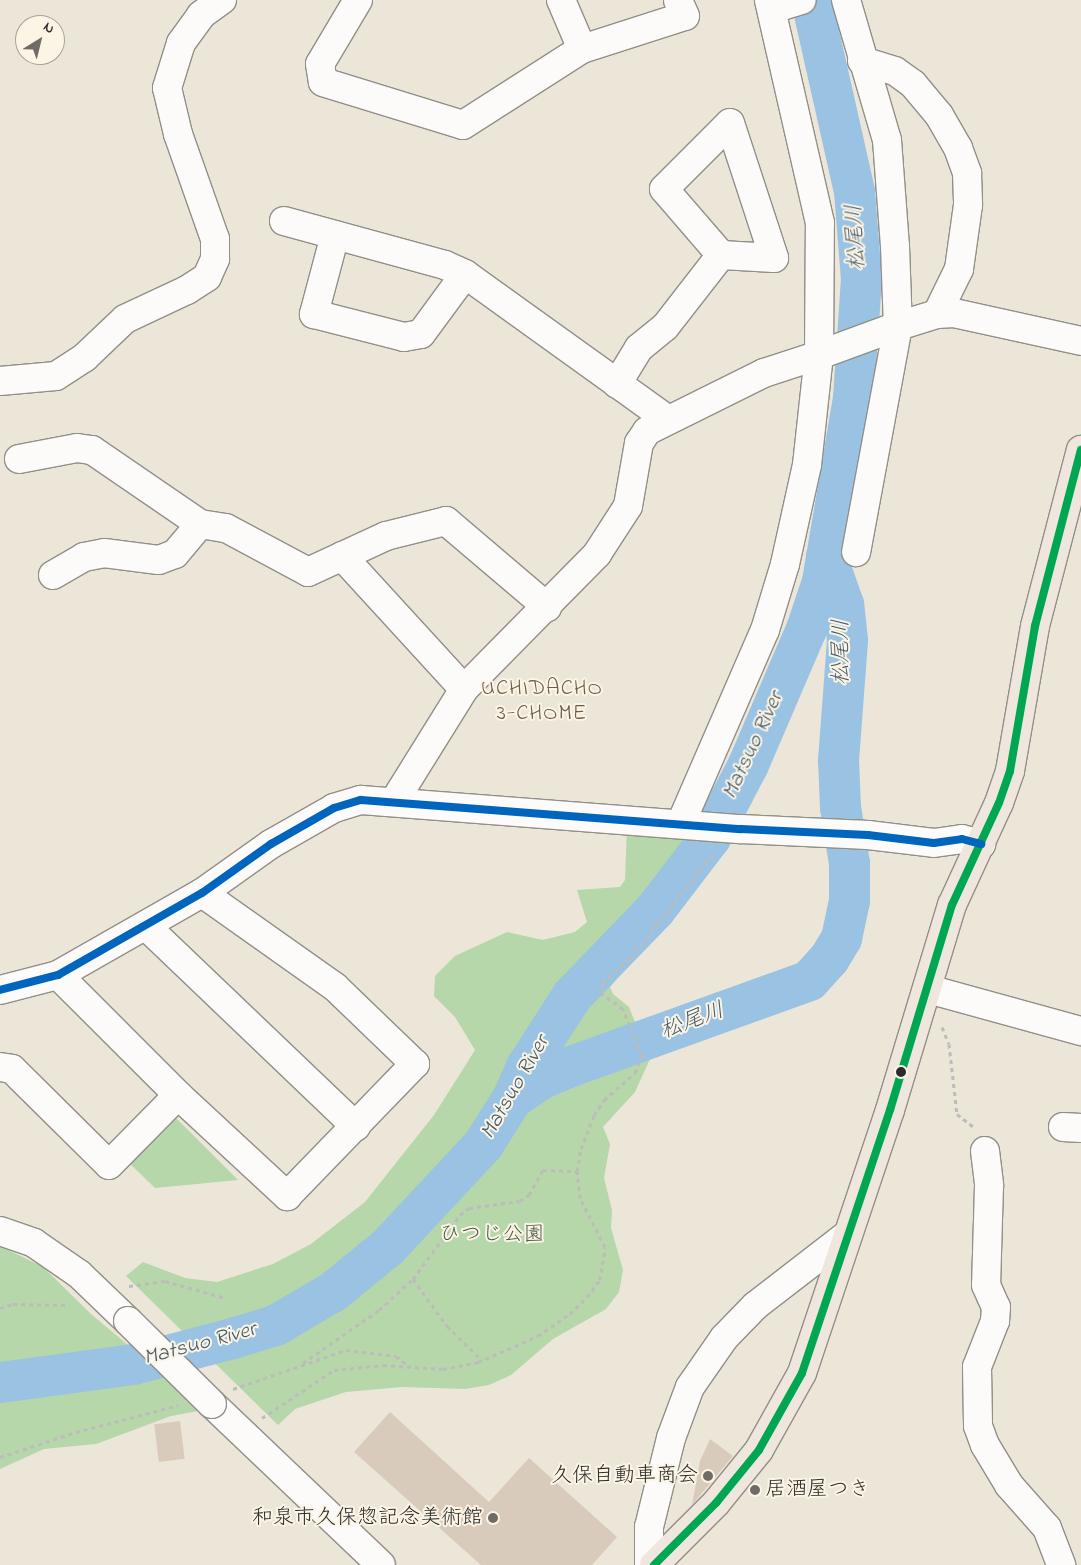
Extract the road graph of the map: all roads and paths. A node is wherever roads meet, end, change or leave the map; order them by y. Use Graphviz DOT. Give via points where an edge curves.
graph roads {
  1 [pos="222,0"];
  2 [pos="358,0"];
  3 [pos="561,0"];
  4 [pos="678,0"];
  5 [pos="846,0"];
  6 [pos="781,4"];
  7 [pos="582,49"];
  8 [pos="862,62"];
  9 [pos="284,220"];
  10 [pos="335,235"];
  11 [pos="721,255"];
  12 [pos="465,274"];
  13 [pos="937,314"];
  14 [pos="892,328"];
  15 [pos="1081,341"];
  16 [pos="826,352"];
  17 [pos="0,381"];
  18 [pos="617,384"];
  19 [pos="668,420"];
  20 [pos="1081,450"];
  21 [pos="19,459"];
  22 [pos="200,524"];
  23 [pos="856,552"];
  24 [pos="342,556"];
  25 [pos="52,575"];
  26 [pos="547,607"];
  27 [pos="464,689"];
  28 [pos="395,800"];
  29 [pos="687,823"];
  30 [pos="981,844"];
  31 [pos="718,847"];
  32 [pos="202,893"];
  33 [pos="147,927"];
  34 [pos="58,975"];
  35 [pos="928,989"];
  36 [pos="1,997"];
  37 [pos="1081,1031"];
  38 [pos="0,1068"];
  39 [pos="178,1095"];
  40 [pos="356,1127"];
  41 [pos="985,1151"];
  42 [pos="576,1171"];
  43 [pos="0,1231"];
  44 [pos="847,1235"];
  45 [pos="413,1279"];
  46 [pos="129,1286"];
  47 [pos="226,1298"];
  48 [pos="68,1305"];
  49 [pos="0,1308"];
  50 [pos="482,1360"];
  51 [pos="299,1366"];
  52 [pos="240,1432"];
  53 [pos="381,1565"];
  54 [pos="649,1565"];
  55 [pos="654,1565"];
  56 [pos="1061,1565"];
  1 -- 17 [label="street" via="201,15 181,43 168,88 178,134 215,239 215,259 208,277 125,319 85,357 56,376"];
  2 -- 7 [label="street" via="320,64 323,82 464,124"];
  3 -- 7 [label="street"];
  4 -- 7 [label="street" via="684,16"];
  5 -- 8 [label="street"];
  6 -- 16 [label="street" via="820,223"];
  8 -- 13 [label="street" via="895,71 913,84 949,132 966,173 968,205 959,269"];
  8 -- 14 [label="street" via="886,140 895,246"];
  9 -- 10 [label="street"];
  10 -- 12 [label="street" via="445,265"];
  10 -- 12 [label="street" via="314,314 404,337 421,334"];
  11 -- 11 [label="street" via="774,258 730,123 664,189"];
  11 -- 18 [label="street" via="665,327 639,348"];
  12 -- 18 [label="street"];
  13 -- 14 [label="street"];
  13 -- 15 [label="street" via="954,313"];
  14 -- 16 [label="street"];
  14 -- 23 [label="street"];
  16 -- 19 [label="street" via="764,373"];
  16 -- 29 [label="street" via="807,465 782,573 765,630"];
  18 -- 19 [label="street"];
  19 -- 26 [label="street" via="647,431 639,443 628,506 598,554"];
  20 -- 30 [label="main road" via="1035,626 1010,772"];
  21 -- 22 [label="street" via="77,448 92,450"];
  22 -- 24 [label="street" via="226,528 308,572"];
  22 -- 25 [label="street" via="175,554 159,560 104,553 84,557"];
  24 -- 26 [label="street" via="386,536 446,521"];
  24 -- 27 [label="street"];
  26 -- 27 [label="street"];
  27 -- 28 [label="street"];
  28 -- 29 [label="street"];
  28 -- 32 [label="street" via="361,800 334,808 271,844"];
  29 -- 30 [label="street" via="868,835 934,844 962,839"];
  30 -- 35 [label="main road" via="952,905"];
  31 -- 42 [label="path" via="630,958 603,983 602,994 623,1009 642,1055 635,1073 604,1100 594,1115"];
  32 -- 33 [label="street"];
  32 -- 40 [label="street" via="335,986 415,1064"];
  33 -- 34 [label="street"];
  33 -- 40 [label="street"];
  34 -- 36 [label="street"];
  34 -- 39 [label="street"];
  35 -- 37 [label="street"];
  35 -- 41 [label="path" via="949,1044 957,1114 978,1130"];
  35 -- 44 [label="main road"];
  38 -- 39 [label="street" via="12,1069 109,1165"];
  39 -- 40 [label="street" via="287,1196"];
  41 -- 56 [label="street" via="989,1186 986,1285 996,1308 995,1322 977,1367 978,1426 985,1445 1009,1485 1047,1528"];
  42 -- 45 [label="path" via="543,1170 529,1195 520,1201 469,1208 460,1214"];
  42 -- 50 [label="path" via="580,1198 606,1247 600,1280 570,1314 538,1336"];
  43 -- 52 [label="street, bridge" via="34,1243 79,1274"];
  44 -- 54 [label="street" via="755,1306 724,1338 690,1387 671,1438 649,1527"];
  44 -- 55 [label="main road" via="802,1373 780,1417 759,1450 716,1504"];
  45 -- 50 [label="path" via="447,1326"];
  45 -- 51 [label="path" via="379,1310"];
  46 -- 47 [label="path" via="165,1281"];
  48 -- 49 [label="path" via="13,1304"];
  50 -- 52 [label="path" via="444,1369 383,1365 334,1370"];
  52 -- 53 [label="street"];
}
